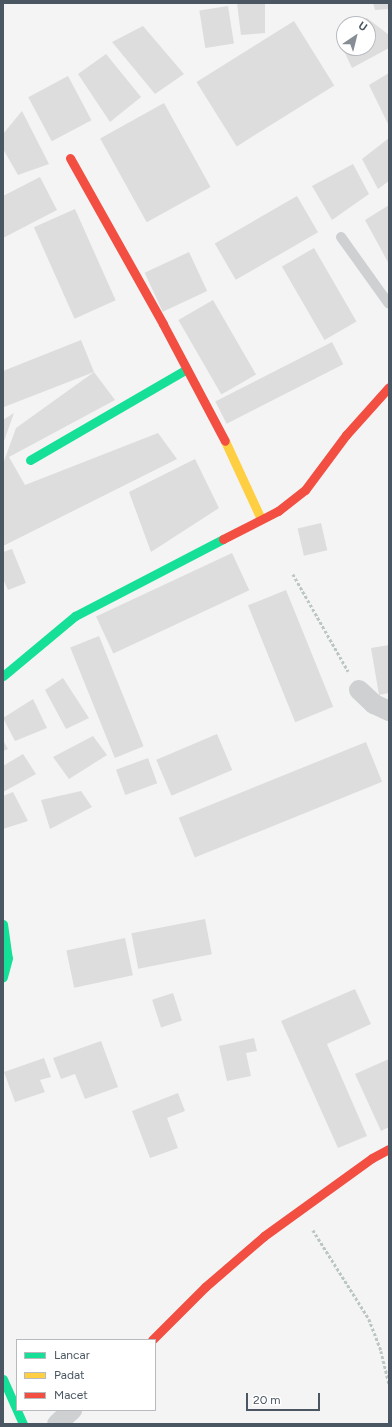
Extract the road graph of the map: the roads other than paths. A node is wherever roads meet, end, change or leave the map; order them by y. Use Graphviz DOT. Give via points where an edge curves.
graph roads {
  1 [pos="70,158"];
  2 [pos="341,238"];
  3 [pos="389,304"];
  4 [pos="187,369"];
  5 [pos="389,387"];
  6 [pos="30,460"];
  7 [pos="262,519"];
  8 [pos="3,676"];
  9 [pos="359,690"];
  10 [pos="389,711"];
  11 [pos="3,924"];
  12 [pos="3,977"];
  13 [pos="389,1149"];
  14 [pos="153,1339"];
  15 [pos="3,1379"];
  16 [pos="16,1408"];
  17 [pos="17,1411"];
  18 [pos="71,1411"];
  19 [pos="23,1424"];
  20 [pos="57,1424"];
  1 -- 4 [label="street"];
  2 -- 3 [label="lane"];
  4 -- 6 [label="street"];
  4 -- 7 [label="street" via="237,464"];
  5 -- 7 [label="street" via="346,435 305,490 278,511"];
  7 -- 8 [label="street" via="75,616"];
  9 -- 10 [label="street" via="374,704"];
  11 -- 12 [label="street" via="8,958"];
  13 -- 14 [label="street" via="372,1158 264,1236 211,1282"];
  15 -- 16 [label="street"];
  17 -- 19 [label="street"];
  18 -- 20 [label="street"];
}
